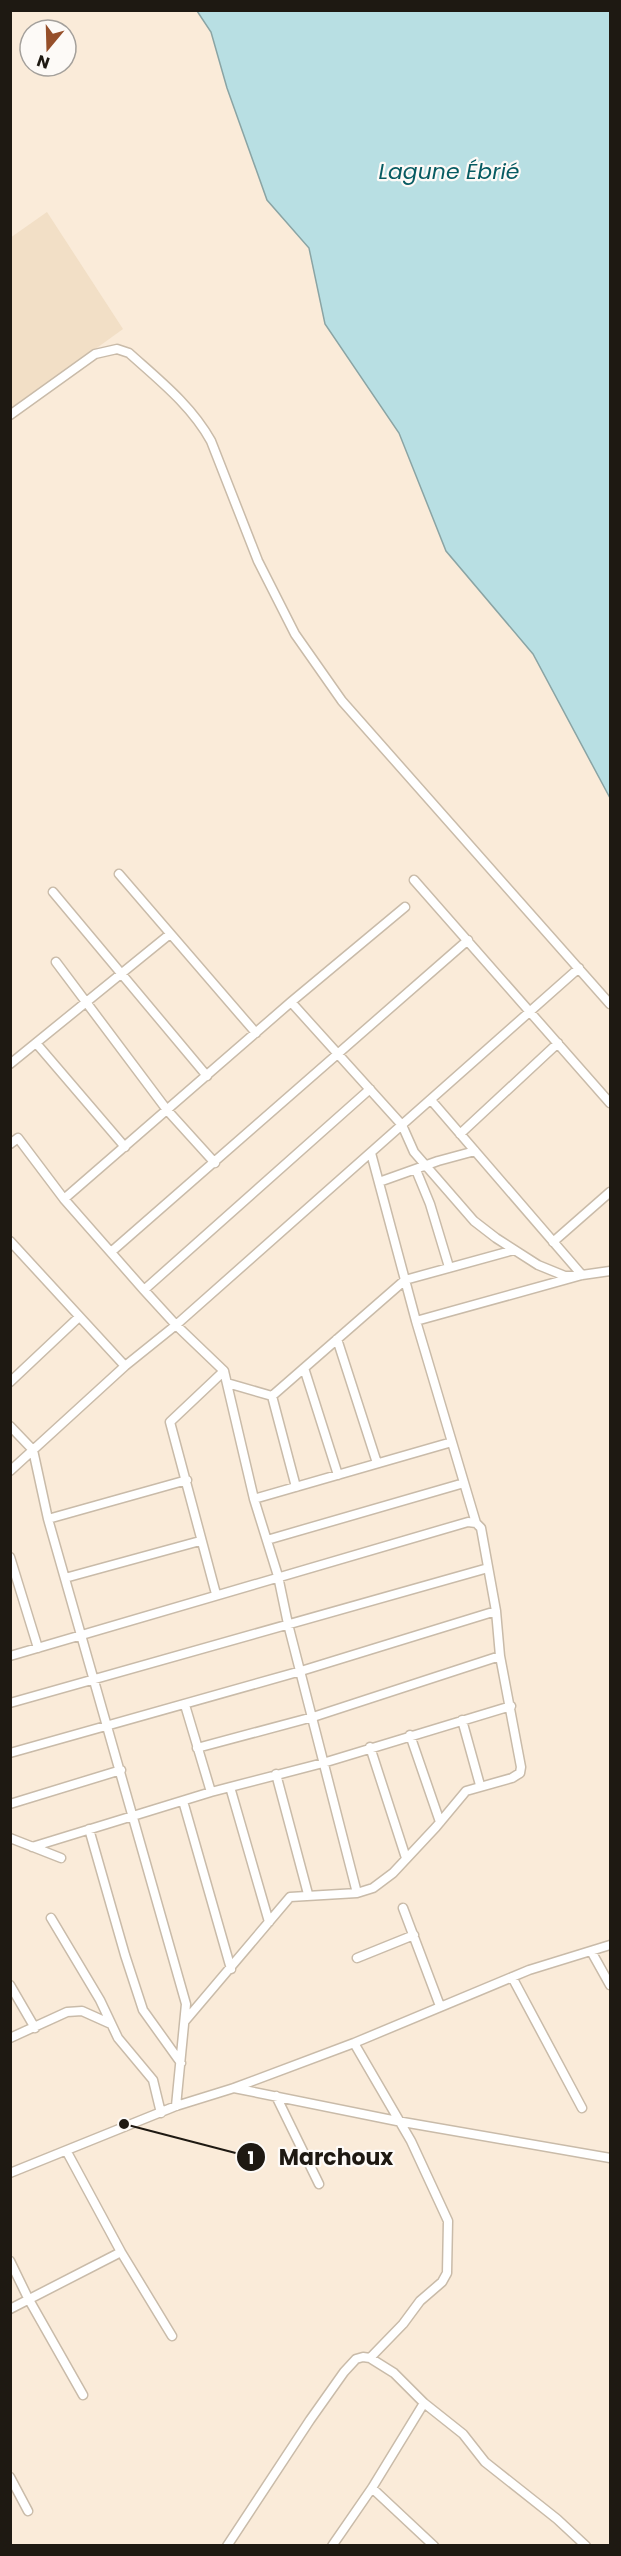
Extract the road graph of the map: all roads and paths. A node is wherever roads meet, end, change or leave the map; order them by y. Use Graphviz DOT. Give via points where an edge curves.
graph roads {
  1 [pos="10,415"];
  2 [pos="119,874"];
  3 [pos="414,880"];
  4 [pos="53,892"];
  5 [pos="405,907"];
  6 [pos="170,934"];
  7 [pos="468,940"];
  8 [pos="56,962"];
  9 [pos="579,968"];
  10 [pos="121,974"];
  11 [pos="86,1002"];
  12 [pos="291,1002"];
  13 [pos="610,1004"];
  14 [pos="530,1011"];
  15 [pos="256,1033"];
  16 [pos="36,1043"];
  17 [pos="558,1043"];
  18 [pos="339,1055"];
  19 [pos="10,1064"];
  20 [pos="207,1076"];
  21 [pos="369,1089"];
  22 [pos="431,1100"];
  23 [pos="610,1103"];
  24 [pos="167,1110"];
  25 [pos="402,1125"];
  26 [pos="460,1134"];
  27 [pos="10,1144"];
  28 [pos="124,1147"];
  29 [pos="475,1151"];
  30 [pos="371,1153"];
  31 [pos="215,1163"];
  32 [pos="421,1168"];
  33 [pos="379,1182"];
  34 [pos="610,1192"];
  35 [pos="64,1199"];
  36 [pos="10,1241"];
  37 [pos="553,1242"];
  38 [pos="514,1250"];
  39 [pos="111,1252"];
  40 [pos="449,1267"];
  41 [pos="610,1271"];
  42 [pos="580,1275"];
  43 [pos="405,1280"];
  44 [pos="144,1290"];
  45 [pos="79,1317"];
  46 [pos="416,1321"];
  47 [pos="176,1325"];
  48 [pos="337,1339"];
  49 [pos="125,1366"];
  50 [pos="304,1368"];
  51 [pos="224,1371"];
  52 [pos="10,1382"];
  53 [pos="227,1383"];
  54 [pos="272,1396"];
  55 [pos="10,1426"];
  56 [pos="452,1442"];
  57 [pos="33,1450"];
  58 [pos="377,1463"];
  59 [pos="10,1471"];
  60 [pos="338,1475"];
  61 [pos="187,1480"];
  62 [pos="464,1483"];
  63 [pos="296,1487"];
  64 [pos="254,1499"];
  65 [pos="48,1519"];
  66 [pos="476,1523"];
  67 [pos="267,1540"];
  68 [pos="200,1541"];
  69 [pos="10,1557"];
  70 [pos="488,1568"];
  71 [pos="278,1576"];
  72 [pos="65,1578"];
  73 [pos="216,1594"];
  74 [pos="496,1611"];
  75 [pos="288,1624"];
  76 [pos="81,1635"];
  77 [pos="38,1648"];
  78 [pos="10,1656"];
  79 [pos="500,1656"];
  80 [pos="301,1671"];
  81 [pos="94,1680"];
  82 [pos="10,1703"];
  83 [pos="185,1705"];
  84 [pos="511,1706"];
  85 [pos="313,1717"];
  86 [pos="462,1720"];
  87 [pos="108,1726"];
  88 [pos="410,1735"];
  89 [pos="370,1747"];
  90 [pos="197,1748"];
  91 [pos="10,1753"];
  92 [pos="323,1762"];
  93 [pos="120,1770"];
  94 [pos="276,1774"];
  95 [pos="480,1785"];
  96 [pos="230,1786"];
  97 [pos="211,1792"];
  98 [pos="183,1801"];
  99 [pos="10,1804"];
  100 [pos="132,1815"];
  101 [pos="441,1822"];
  102 [pos="89,1829"];
  103 [pos="10,1838"];
  104 [pos="32,1847"];
  105 [pos="61,1858"];
  106 [pos="406,1858"];
  107 [pos="357,1893"];
  108 [pos="308,1894"];
  109 [pos="403,1908"];
  110 [pos="51,1918"];
  111 [pos="269,1922"];
  112 [pos="414,1935"];
  113 [pos="610,1946"];
  114 [pos="591,1951"];
  115 [pos="357,1958"];
  116 [pos="231,1969"];
  117 [pos="512,1977"];
  118 [pos="10,1985"];
  119 [pos="610,1985"];
  120 [pos="441,2006"];
  121 [pos="185,2021"];
  122 [pos="111,2024"];
  123 [pos="35,2028"];
  124 [pos="10,2038"];
  125 [pos="354,2043"];
  126 [pos="181,2063"];
  127 [pos="234,2088"];
  128 [pos="276,2096"];
  129 [pos="176,2106"];
  130 [pos="582,2108"];
  131 [pos="161,2113"];
  132 [pos="398,2121"];
  133 [pos="67,2152"];
  134 [pos="610,2158"];
  135 [pos="10,2173"];
  136 [pos="319,2184"];
  137 [pos="121,2252"];
  138 [pos="10,2261"];
  139 [pos="28,2298"];
  140 [pos="10,2309"];
  141 [pos="172,2336"];
  142 [pos="370,2358"];
  143 [pos="83,2395"];
  144 [pos="424,2403"];
  145 [pos="10,2477"];
  146 [pos="372,2488"];
  147 [pos="28,2511"];
  148 [pos="227,2546"];
  149 [pos="332,2546"];
  150 [pos="434,2546"];
  151 [pos="586,2546"];
  1 -- 9 [label="street" via="95,354 117,349 129,353 186,405 211,441 258,561 302,644 342,701"];
  2 -- 6 [label="street"];
  3 -- 7 [label="street"];
  4 -- 10 [label="street"];
  5 -- 12 [label="street"];
  6 -- 10 [label="street"];
  6 -- 15 [label="street"];
  7 -- 14 [label="street"];
  7 -- 18 [label="street"];
  8 -- 11 [label="street"];
  9 -- 13 [label="street"];
  9 -- 14 [label="street"];
  10 -- 11 [label="street"];
  10 -- 20 [label="street"];
  11 -- 16 [label="street"];
  11 -- 24 [label="street"];
  12 -- 15 [label="street"];
  12 -- 18 [label="street"];
  14 -- 17 [label="street"];
  14 -- 22 [label="street"];
  15 -- 20 [label="street"];
  16 -- 19 [label="street"];
  16 -- 28 [label="street"];
  17 -- 23 [label="street"];
  17 -- 26 [label="street"];
  18 -- 21 [label="street"];
  18 -- 31 [label="street"];
  20 -- 24 [label="street"];
  21 -- 25 [label="street"];
  21 -- 44 [label="street"];
  22 -- 25 [label="street"];
  22 -- 26 [label="street"];
  24 -- 28 [label="street"];
  24 -- 31 [label="street"];
  25 -- 30 [label="street"];
  25 -- 32 [label="street"];
  26 -- 29 [label="street"];
  27 -- 35 [label="street" via="18,1138"];
  28 -- 35 [label="street"];
  29 -- 32 [label="street"];
  29 -- 37 [label="street"];
  30 -- 33 [label="street"];
  30 -- 47 [label="street"];
  31 -- 39 [label="street"];
  32 -- 33 [label="street"];
  32 -- 38 [label="street" via="474,1221"];
  32 -- 40 [label="street"];
  33 -- 43 [label="street"];
  34 -- 37 [label="street"];
  35 -- 39 [label="street"];
  36 -- 45 [label="street"];
  37 -- 42 [label="street"];
  38 -- 40 [label="street"];
  38 -- 42 [label="street" via="553,1272"];
  39 -- 44 [label="street"];
  40 -- 43 [label="street"];
  41 -- 42 [label="street"];
  42 -- 46 [label="street"];
  43 -- 46 [label="street"];
  43 -- 48 [label="street"];
  44 -- 47 [label="street"];
  45 -- 49 [label="street"];
  45 -- 52 [label="street"];
  46 -- 56 [label="street"];
  47 -- 49 [label="street"];
  47 -- 51 [label="street"];
  48 -- 50 [label="street"];
  48 -- 58 [label="street"];
  49 -- 57 [label="street"];
  50 -- 54 [label="street"];
  50 -- 60 [label="street"];
  51 -- 53 [label="street"];
  51 -- 61 [label="street" via="170,1422"];
  53 -- 54 [label="street"];
  53 -- 64 [label="street"];
  54 -- 63 [label="street"];
  55 -- 57 [label="street"];
  56 -- 58 [label="street"];
  56 -- 62 [label="street"];
  57 -- 59 [label="street"];
  57 -- 65 [label="street"];
  58 -- 60 [label="street"];
  60 -- 63 [label="street"];
  61 -- 65 [label="street"];
  61 -- 68 [label="street"];
  62 -- 66 [label="street"];
  62 -- 67 [label="street"];
  63 -- 64 [label="street"];
  64 -- 67 [label="street"];
  65 -- 72 [label="street"];
  66 -- 70 [label="street" via="481,1528"];
  66 -- 71 [label="street" via="468,1522"];
  67 -- 71 [label="street"];
  68 -- 72 [label="street"];
  68 -- 73 [label="street"];
  69 -- 77 [label="street"];
  70 -- 74 [label="street"];
  70 -- 75 [label="street"];
  71 -- 73 [label="street"];
  71 -- 75 [label="street"];
  72 -- 76 [label="street"];
  73 -- 76 [label="street"];
  74 -- 79 [label="street"];
  74 -- 80 [label="street"];
  75 -- 80 [label="street"];
  75 -- 81 [label="street"];
  76 -- 77 [label="street"];
  76 -- 81 [label="street"];
  77 -- 78 [label="street"];
  79 -- 84 [label="street"];
  79 -- 85 [label="street"];
  80 -- 83 [label="street"];
  80 -- 85 [label="street"];
  81 -- 82 [label="street"];
  81 -- 87 [label="street"];
  83 -- 87 [label="street"];
  83 -- 90 [label="street"];
  84 -- 86 [label="street"];
  84 -- 95 [label="street" via="520,1773"];
  85 -- 90 [label="street"];
  85 -- 92 [label="street"];
  86 -- 88 [label="street"];
  86 -- 95 [label="street"];
  87 -- 91 [label="street"];
  87 -- 93 [label="street"];
  88 -- 89 [label="street"];
  88 -- 101 [label="street"];
  89 -- 92 [label="street"];
  89 -- 106 [label="street"];
  90 -- 97 [label="street"];
  92 -- 94 [label="street"];
  92 -- 107 [label="street"];
  93 -- 99 [label="street"];
  93 -- 100 [label="street"];
  94 -- 96 [label="street"];
  94 -- 108 [label="street"];
  95 -- 101 [label="street" via="466,1791"];
  96 -- 97 [label="street"];
  96 -- 111 [label="street"];
  97 -- 98 [label="street"];
  98 -- 100 [label="street"];
  98 -- 116 [label="street"];
  100 -- 102 [label="street"];
  100 -- 121 [label="street" via="186,2004"];
  101 -- 106 [label="street"];
  102 -- 104 [label="street"];
  102 -- 126 [label="street" via="144,2010"];
  103 -- 104 [label="street"];
  104 -- 105 [label="street"];
  106 -- 107 [label="street" via="373,1888"];
  107 -- 108 [label="street"];
  108 -- 111 [label="street" via="291,1897"];
  109 -- 112 [label="street"];
  110 -- 122 [label="street"];
  111 -- 116 [label="street"];
  112 -- 115 [label="street"];
  112 -- 120 [label="street"];
  113 -- 114 [label="street"];
  114 -- 117 [label="street"];
  114 -- 119 [label="street"];
  116 -- 121 [label="street"];
  117 -- 120 [label="street"];
  117 -- 130 [label="street"];
  118 -- 123 [label="street"];
  120 -- 125 [label="street"];
  121 -- 126 [label="street"];
  122 -- 123 [label="street" via="82,2011 67,2012"];
  122 -- 131 [label="street" via="153,2080"];
  123 -- 124 [label="street"];
  125 -- 127 [label="street"];
  125 -- 132 [label="street"];
  126 -- 129 [label="street"];
  127 -- 128 [label="street"];
  127 -- 129 [label="street"];
  128 -- 132 [label="street"];
  128 -- 136 [label="street"];
  129 -- 131 [label="street"];
  131 -- 133 [label="street"];
  132 -- 134 [label="street"];
  132 -- 142 [label="street" via="448,2221 447,2272"];
  133 -- 135 [label="street"];
  133 -- 137 [label="street"];
  137 -- 139 [label="street"];
  137 -- 141 [label="street"];
  138 -- 139 [label="street"];
  139 -- 140 [label="street"];
  139 -- 143 [label="street"];
  142 -- 144 [label="street" via="394,2373"];
  142 -- 148 [label="street" via="356,2359 344,2372"];
  144 -- 146 [label="street"];
  144 -- 151 [label="street" via="463,2434 485,2462"];
  145 -- 147 [label="street"];
  146 -- 149 [label="street"];
  146 -- 150 [label="street"];
}
